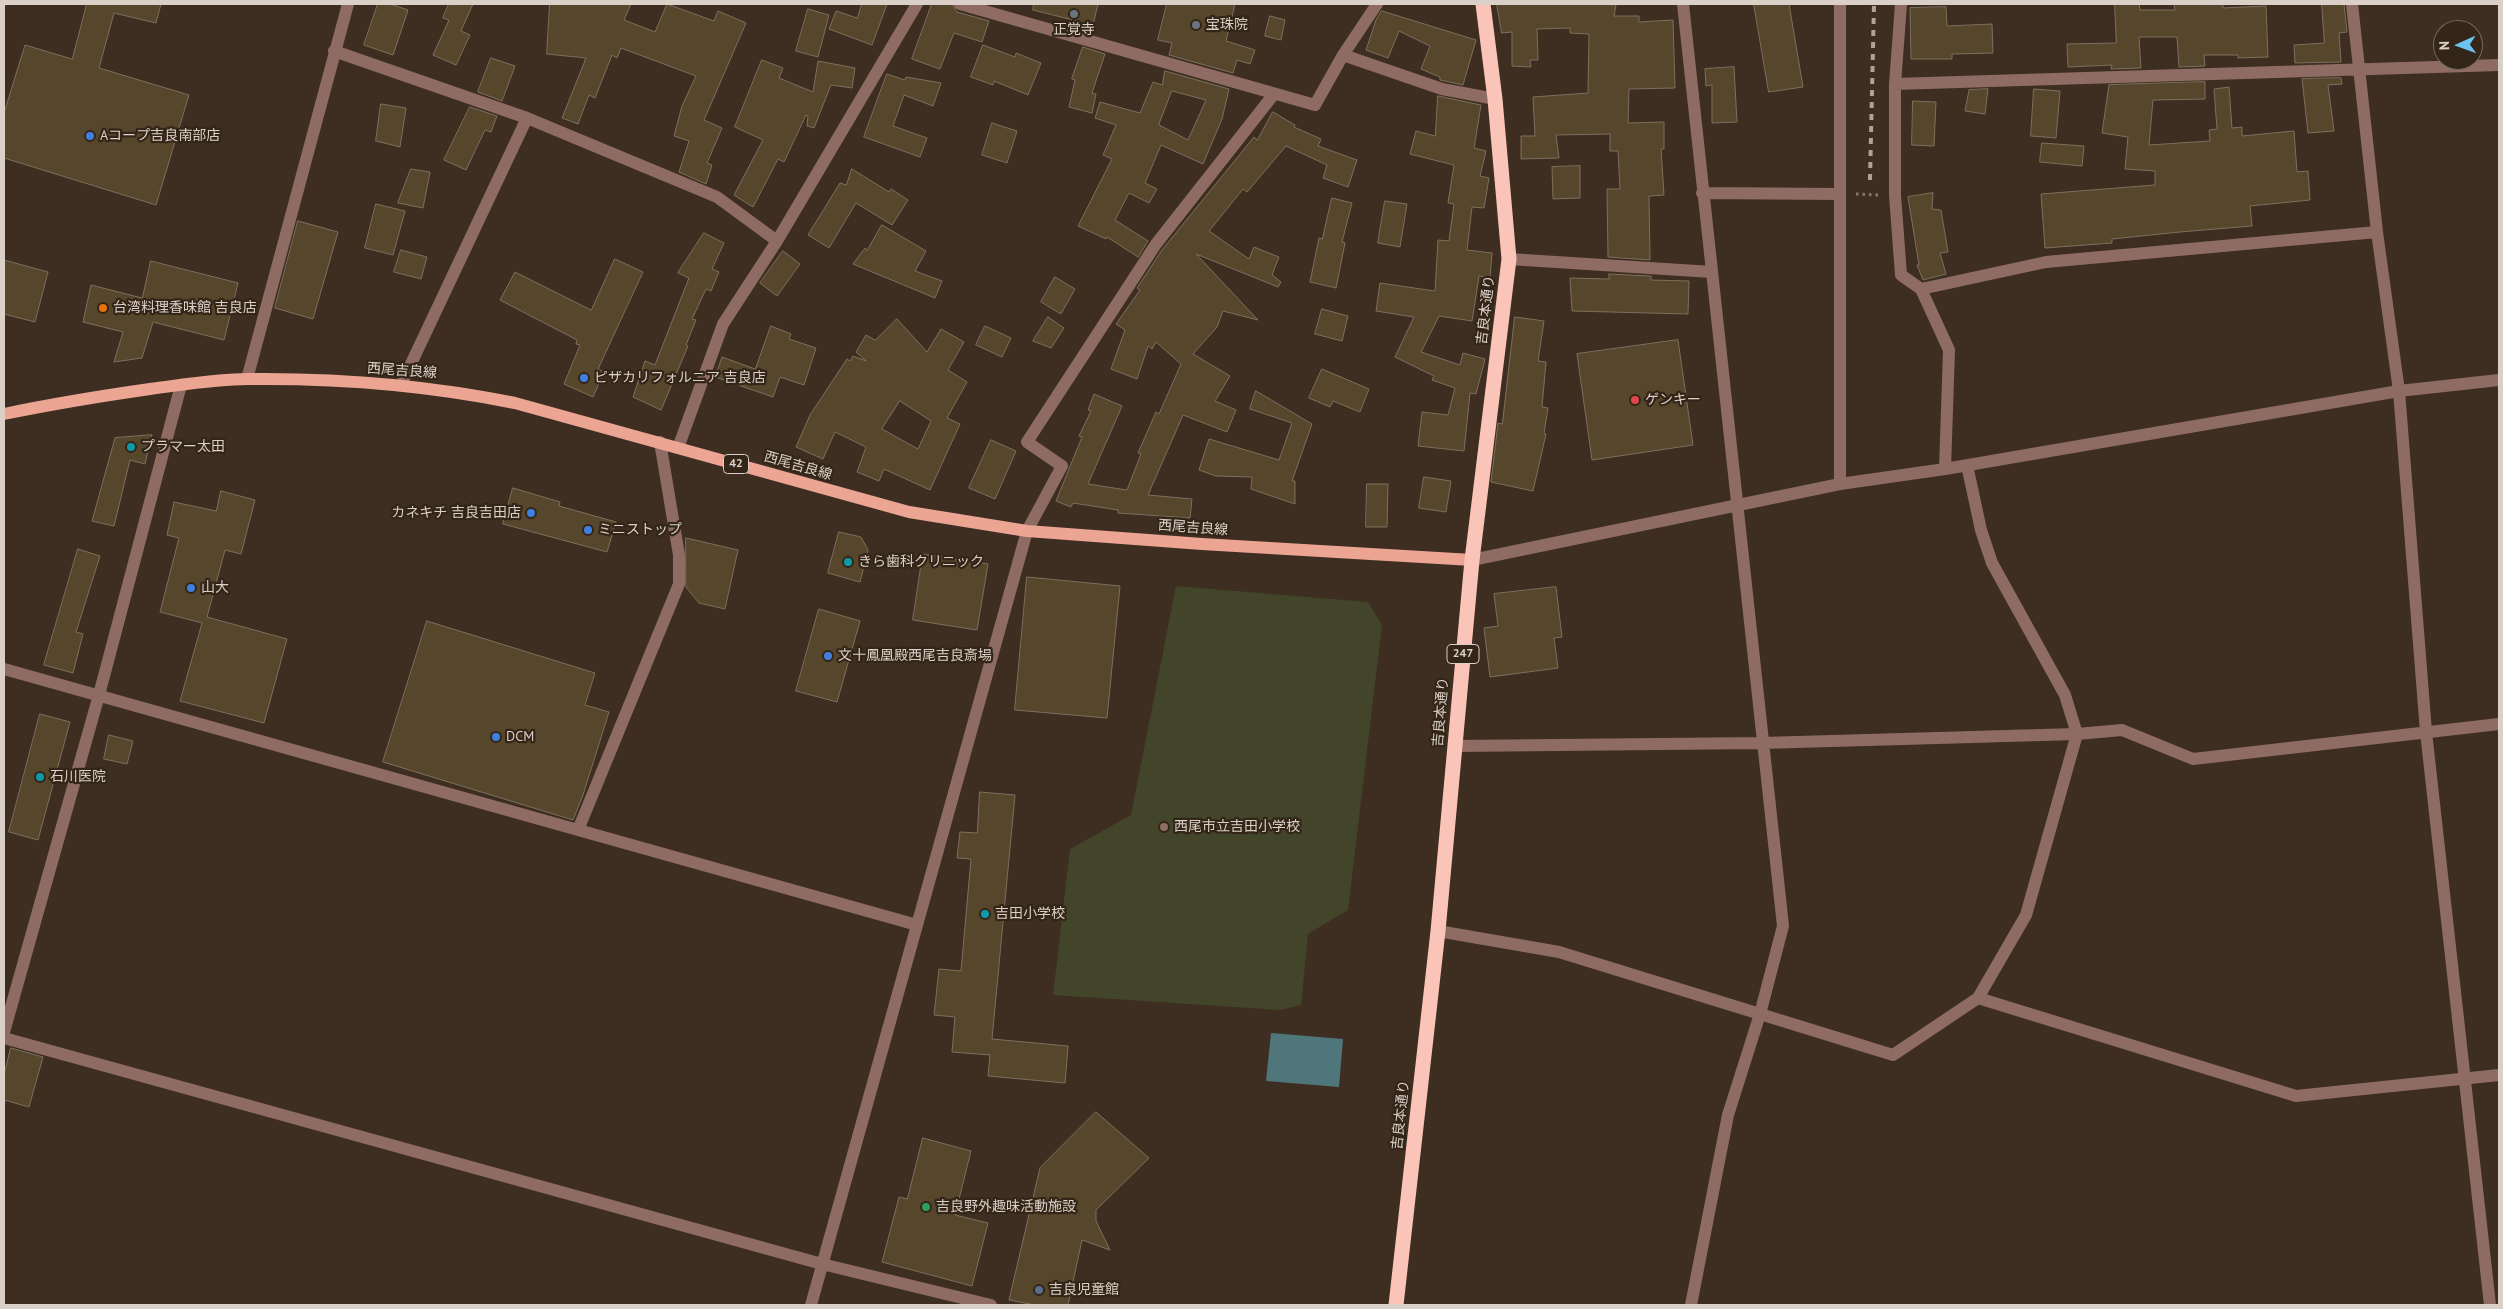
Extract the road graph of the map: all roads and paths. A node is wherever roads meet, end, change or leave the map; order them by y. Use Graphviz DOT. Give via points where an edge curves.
graph roads {
  1 [pos="348,4"];
  2 [pos="917,4"];
  3 [pos="960,4"];
  4 [pos="1376,4"];
  5 [pos="1483,4"];
  6 [pos="1683,4"];
  7 [pos="1840,4"];
  8 [pos="1900,4"];
  9 [pos="2352,4"];
  10 [pos="334,51"];
  11 [pos="1343,55"];
  12 [pos="2499,65"];
  13 [pos="2360,70"];
  14 [pos="1895,84"];
  15 [pos="1274,94"];
  16 [pos="1495,99"];
  17 [pos="527,118"];
  18 [pos="1702,193"];
  19 [pos="1840,194"];
  20 [pos="1895,195"];
  21 [pos="2377,232"];
  22 [pos="777,242"];
  23 [pos="1509,259"];
  24 [pos="1712,272"];
  25 [pos="1921,289"];
  26 [pos="247,379"];
  27 [pos="2499,380"];
  28 [pos="181,385"];
  29 [pos="401,385"];
  30 [pos="2399,391"];
  31 [pos="4,414"];
  32 [pos="660,442"];
  33 [pos="678,448"];
  34 [pos="1967,465"];
  35 [pos="1946,469"];
  36 [pos="1840,484"];
  37 [pos="1736,505"];
  38 [pos="1027,531"];
  39 [pos="1472,560"];
  40 [pos="4,669"];
  41 [pos="99,695"];
  42 [pos="2499,724"];
  43 [pos="2426,732"];
  44 [pos="2077,734"];
  45 [pos="1762,743"];
  46 [pos="1454,746"];
  47 [pos="578,830"];
  48 [pos="918,925"];
  49 [pos="1438,931"];
  50 [pos="1978,998"];
  51 [pos="1760,1014"];
  52 [pos="4,1032"];
  53 [pos="4,1038"];
  54 [pos="2499,1075"];
  55 [pos="2466,1078"];
  56 [pos="822,1264"];
  57 [pos="811,1305"];
  58 [pos="991,1305"];
  59 [pos="1396,1305"];
  60 [pos="1691,1305"];
  61 [pos="2490,1305"];
  1 -- 10 [label="street"];
  2 -- 22 [label="street"];
  3 -- 15 [label="street"];
  4 -- 11 [label="street"];
  5 -- 16 [label="highway, 吉良本通り / 247"];
  6 -- 18 [label="street"];
  7 -- 19 [label="street"];
  8 -- 14 [label="street"];
  9 -- 13 [label="street"];
  10 -- 17 [label="street"];
  10 -- 26 [label="street"];
  11 -- 15 [label="street" via="1315,105"];
  11 -- 16 [label="street" via="1442,89"];
  12 -- 13 [label="street"];
  13 -- 14 [label="street"];
  13 -- 21 [label="street"];
  14 -- 20 [label="street"];
  15 -- 38 [label="street" via="1156,244 1027,442 1062,466"];
  16 -- 23 [label="highway, 吉良本通り / 247"];
  17 -- 22 [label="street" via="717,197"];
  17 -- 29 [label="street"];
  18 -- 19 [label="street"];
  18 -- 24 [label="street"];
  19 -- 20 [label="path"];
  19 -- 36 [label="street"];
  20 -- 25 [label="street" via="1901,275"];
  21 -- 25 [label="street" via="2046,262"];
  21 -- 30 [label="street"];
  22 -- 33 [label="street" via="723,324"];
  23 -- 24 [label="street"];
  23 -- 39 [label="highway, 吉良本通り / 247"];
  24 -- 37 [label="street"];
  25 -- 35 [label="street" via="1949,350"];
  26 -- 28 [label="main road, 西尾吉良線 / 42"];
  26 -- 29 [label="main road, 西尾吉良線 / 42"];
  27 -- 30 [label="street"];
  28 -- 31 [label="main road, 西尾吉良線 / 42"];
  28 -- 41 [label="street"];
  29 -- 32 [label="main road, 西尾吉良線 / 42" via="454,390 515,403"];
  30 -- 34 [label="street"];
  30 -- 43 [label="street"];
  32 -- 33 [label="main road, 西尾吉良線 / 42"];
  32 -- 47 [label="street" via="679,555 679,584"];
  33 -- 38 [label="main road, 西尾吉良線 / 42" via="910,512"];
  34 -- 35 [label="street"];
  34 -- 44 [label="street" via="1981,530 1992,563 2065,695"];
  35 -- 36 [label="street"];
  36 -- 37 [label="street"];
  37 -- 39 [label="street"];
  37 -- 45 [label="street"];
  38 -- 39 [label="main road, 西尾吉良線 / 42"];
  38 -- 48 [label="street"];
  39 -- 46 [label="highway, 吉良本通り / 247"];
  40 -- 41 [label="street"];
  41 -- 47 [label="street"];
  41 -- 52 [label="street"];
  42 -- 43 [label="street"];
  43 -- 44 [label="street" via="2193,759 2122,730"];
  43 -- 55 [label="street"];
  44 -- 45 [label="street"];
  44 -- 50 [label="street" via="2026,915"];
  45 -- 46 [label="street"];
  45 -- 51 [label="street" via="1783,926"];
  46 -- 49 [label="highway, 吉良本通り / 247"];
  47 -- 48 [label="street"];
  48 -- 56 [label="street"];
  49 -- 51 [label="street" via="1559,952"];
  49 -- 59 [label="highway, 吉良本通り / 247"];
  50 -- 51 [label="street" via="1893,1055"];
  50 -- 55 [label="street" via="2296,1096"];
  51 -- 60 [label="street" via="1728,1115"];
  53 -- 56 [label="street"];
  54 -- 55 [label="street"];
  55 -- 61 [label="street"];
  56 -- 57 [label="street"];
  56 -- 58 [label="street"];
}
